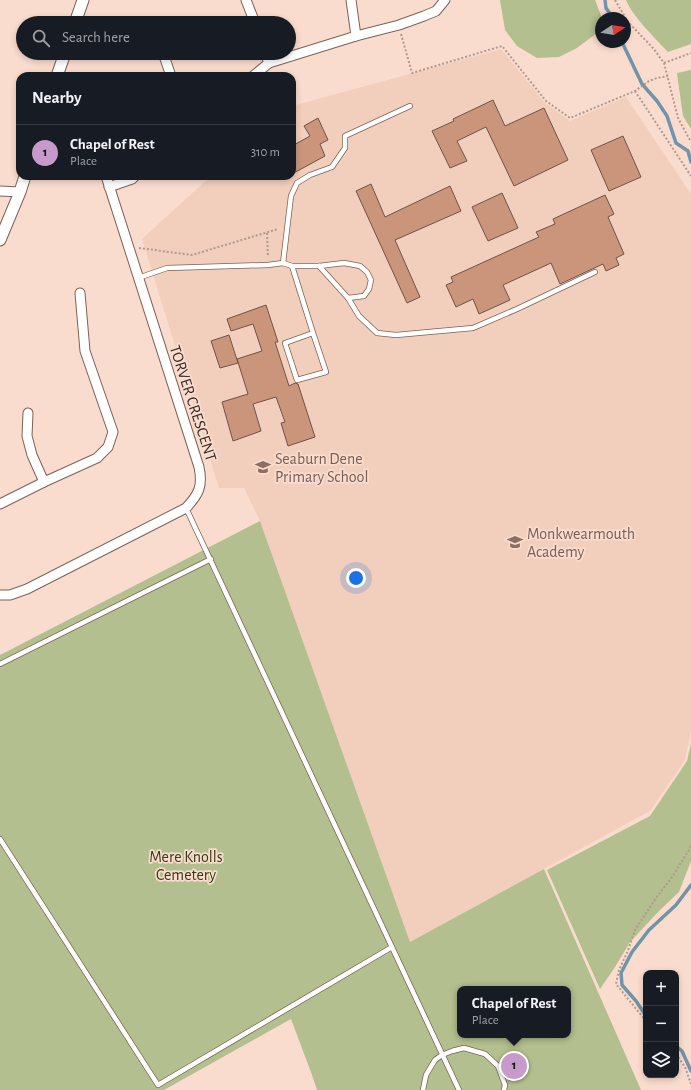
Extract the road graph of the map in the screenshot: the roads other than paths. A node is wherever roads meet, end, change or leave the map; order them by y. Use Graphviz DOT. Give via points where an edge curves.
graph roads {
  1 [pos="83,0"];
  2 [pos="246,0"];
  3 [pos="351,0"];
  4 [pos="445,0"];
  5 [pos="77,16"];
  6 [pos="252,16"];
  7 [pos="356,36"];
  8 [pos="296,55"];
  9 [pos="63,60"];
  10 [pos="165,60"];
  11 [pos="268,60"];
  12 [pos="279,60"];
  13 [pos="269,63"];
  14 [pos="58,72"];
  15 [pos="170,72"];
  16 [pos="258,72"];
  17 [pos="410,106"];
  18 [pos="24,180"];
  19 [pos="107,180"];
  20 [pos="129,180"];
  21 [pos="109,187"];
  22 [pos="0,192"];
  23 [pos="20,192"];
  24 [pos="0,240"];
  25 [pos="283,263"];
  26 [pos="292,266"];
  27 [pos="319,266"];
  28 [pos="595,272"];
  29 [pos="138,278"];
  30 [pos="80,293"];
  31 [pos="348,298"];
  32 [pos="313,333"];
  33 [pos="28,413"];
  34 [pos="44,482"];
  35 [pos="0,504"];
  36 [pos="186,508"];
  37 [pos="211,559"];
  38 [pos="0,595"];
  39 [pos="0,664"];
  40 [pos="0,839"];
  41 [pos="392,947"];
  42 [pos="442,1055"];
  43 [pos="423,1090"];
  44 [pos="459,1090"];
  45 [pos="504,1090"];
  1 -- 5 [label="street"];
  2 -- 6 [label="street"];
  3 -- 7 [label="street"];
  4 -- 7 [label="street" via="436,11 424,16"];
  7 -- 8 [label="street"];
  9 -- 14 [label="street"];
  10 -- 15 [label="street"];
  11 -- 13 [label="street"];
  12 -- 13 [label="street"];
  13 -- 16 [label="street"];
  17 -- 25 [label="lane" via="345,136 345,148 332,167 297,183 291,196"];
  18 -- 23 [label="street"];
  19 -- 21 [label="street, TORVER CRESCENT"];
  20 -- 21 [label="street"];
  21 -- 29 [label="street, TORVER CRESCENT"];
  22 -- 23 [label="street"];
  23 -- 24 [label="street"];
  25 -- 26 [label="lane"];
  25 -- 29 [label="lane" via="166,268"];
  26 -- 27 [label="lane"];
  26 -- 32 [label="lane"];
  27 -- 31 [label="lane"];
  27 -- 31 [label="lane" via="344,263 360,266 367,272 371,280 364,296"];
  28 -- 31 [label="lane" via="473,328 396,335 377,332 359,316"];
  29 -- 36 [label="street, TORVER CRESCENT" via="199,467 200,489"];
  30 -- 34 [label="street" via="85,351 113,432 108,447 97,458"];
  32 -- 32 [label="lane" via="326,372 297,380 285,343"];
  33 -- 34 [label="street" via="27,436"];
  34 -- 35 [label="street"];
  36 -- 37 [label="lane"];
  36 -- 38 [label="street, TORVER CRESCENT" via="27,589 10,595"];
  37 -- 39 [label="lane"];
  37 -- 41 [label="lane"];
  40 -- 41 [label="lane" via="158,1085"];
  41 -- 42 [label="lane"];
  42 -- 43 [label="lane" via="435,1060 426,1075"];
  42 -- 44 [label="lane"];
  42 -- 45 [label="lane" via="464,1048 485,1054 498,1066 505,1085"];
}
